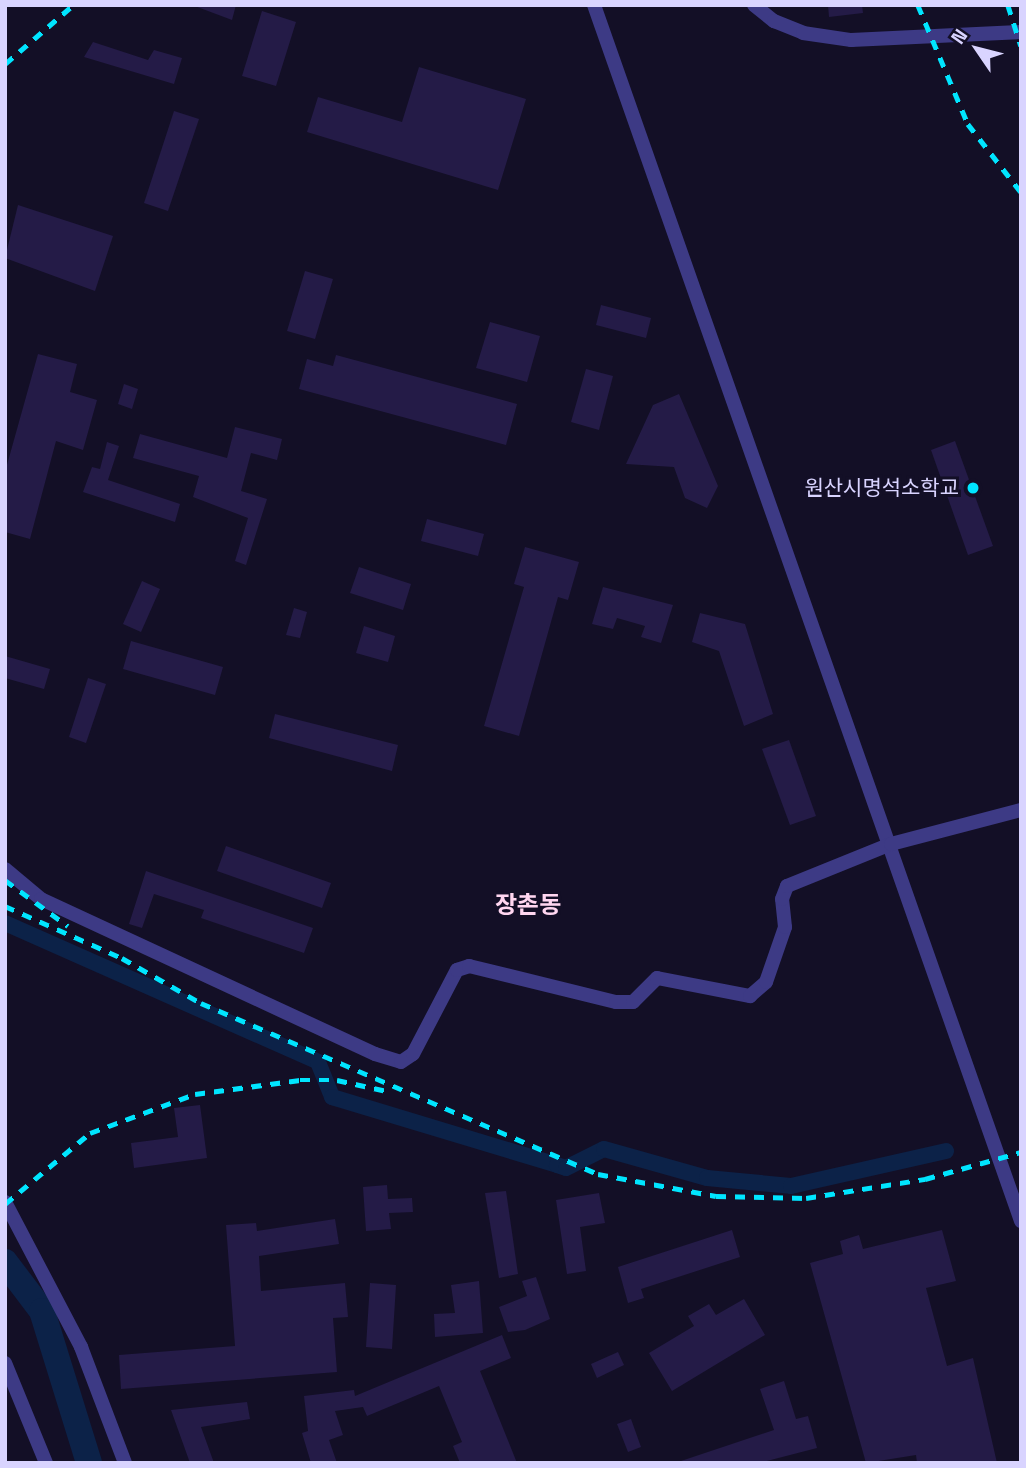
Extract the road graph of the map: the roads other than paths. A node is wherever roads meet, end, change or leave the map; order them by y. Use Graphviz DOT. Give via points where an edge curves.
graph roads {
  1 [pos="594,5"];
  2 [pos="754,5"];
  3 [pos="1021,32"];
  4 [pos="1021,810"];
  5 [pos="891,844"];
  6 [pos="5,869"];
  7 [pos="5,1202"];
  8 [pos="1021,1221"];
  9 [pos="5,1363"];
  10 [pos="46,1463"];
  11 [pos="125,1463"];
  1 -- 5 [label="street"];
  2 -- 3 [label="street" via="774,21 803,33 851,40"];
  4 -- 5 [label="street"];
  5 -- 6 [label="street" via="786,886 782,899 785,927 766,982 750,996 657,978 633,1002 616,1002 469,965 457,970 412,1054 401,1062 41,899"];
  5 -- 8 [label="street"];
  7 -- 11 [label="street" via="81,1347"];
  9 -- 10 [label="street"];
}
